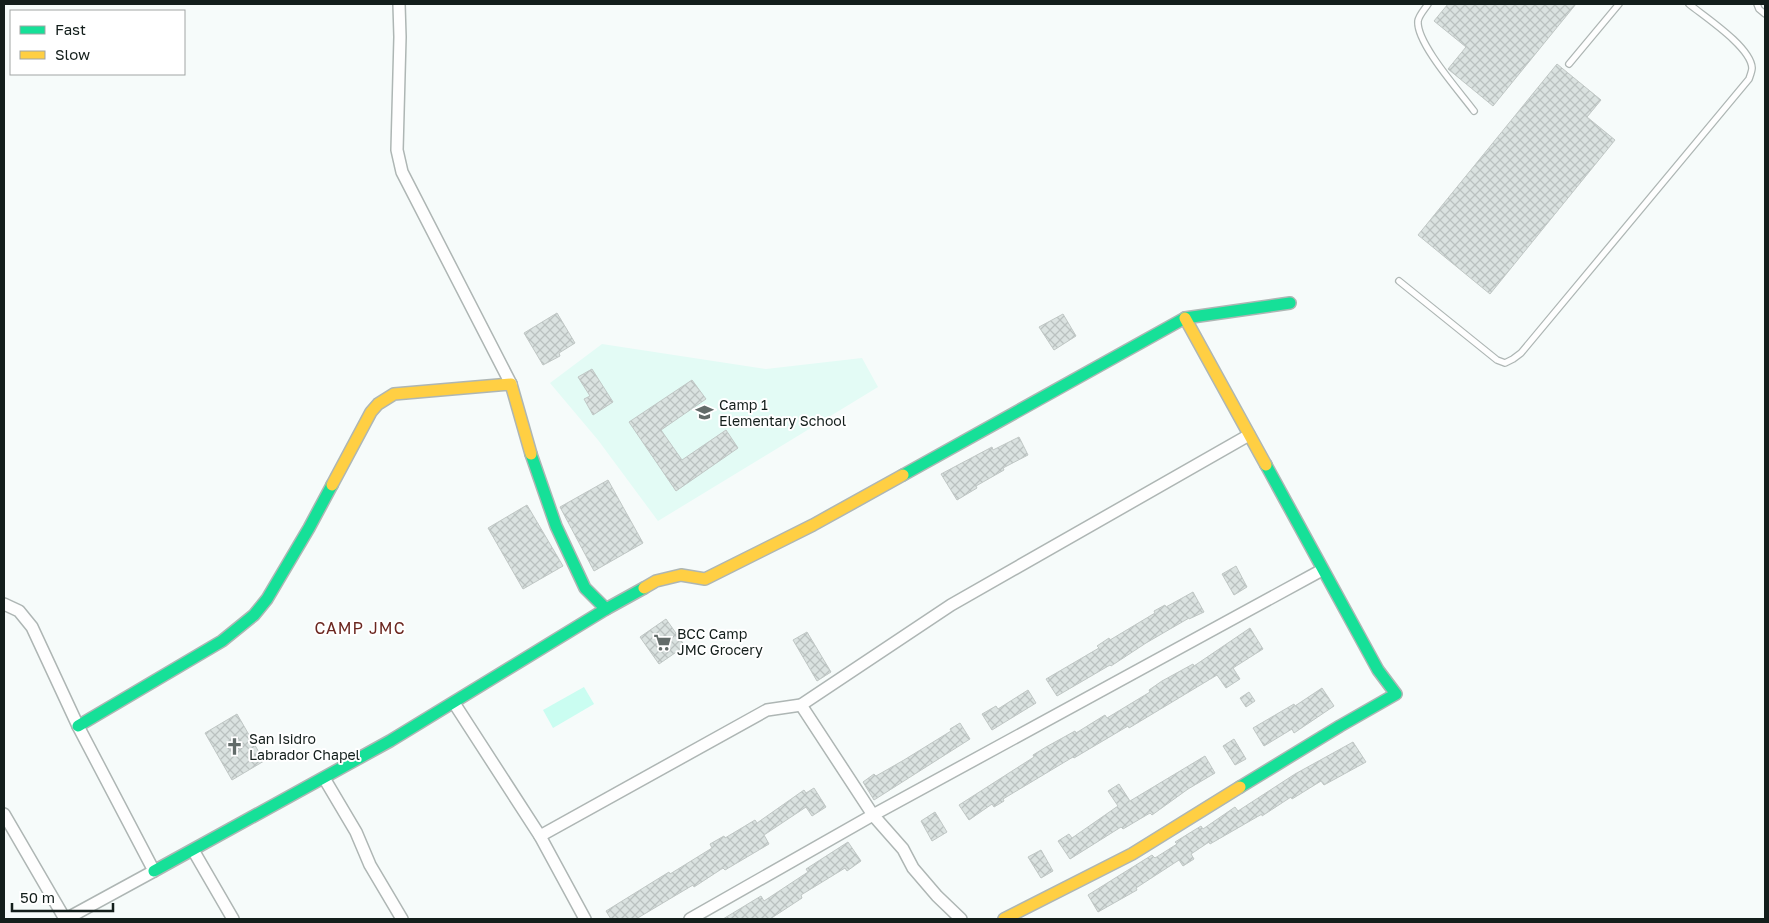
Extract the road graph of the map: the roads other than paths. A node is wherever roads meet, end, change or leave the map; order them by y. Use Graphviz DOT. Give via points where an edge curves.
graph roads {
  1 [pos="399,4"];
  2 [pos="1428,4"];
  3 [pos="1619,4"];
  4 [pos="1689,4"];
  5 [pos="1757,4"];
  6 [pos="1765,14"];
  7 [pos="1569,64"];
  8 [pos="1474,111"];
  9 [pos="1399,281"];
  10 [pos="1290,303"];
  11 [pos="1185,318"];
  12 [pos="511,384"];
  13 [pos="1249,435"];
  14 [pos="1322,570"];
  15 [pos="4,604"];
  16 [pos="606,610"];
  17 [pos="454,703"];
  18 [pos="801,705"];
  19 [pos="78,726"];
  20 [pos="324,778"];
  21 [pos="4,814"];
  22 [pos="873,815"];
  23 [pos="540,836"];
  24 [pos="193,850"];
  25 [pos="154,871"];
  26 [pos="66,919"];
  27 [pos="234,919"];
  28 [pos="402,919"];
  29 [pos="585,919"];
  30 [pos="690,919"];
  31 [pos="957,919"];
  32 [pos="1004,919"];
  1 -- 12 [label="street" via="397,150 402,172"];
  2 -- 8 [label="lane" via="1418,19 1419,32"];
  3 -- 7 [label="lane"];
  4 -- 9 [label="lane" via="1741,46 1752,68 1749,79 1521,353 1505,363 1497,360"];
  5 -- 6 [label="lane"];
  10 -- 11 [label="street"];
  11 -- 13 [label="street"];
  11 -- 16 [label="street" via="813,525 706,580 681,575 656,581"];
  12 -- 16 [label="street" via="535,469 556,526 585,588"];
  12 -- 19 [label="street" via="394,394 378,404 268,598 254,615 222,641"];
  13 -- 14 [label="street"];
  13 -- 18 [label="street" via="951,605"];
  14 -- 22 [label="street"];
  14 -- 32 [label="street" via="1378,670 1396,694 1132,854"];
  15 -- 19 [label="street" via="19,612 32,627"];
  16 -- 17 [label="street"];
  17 -- 20 [label="street"];
  17 -- 23 [label="street"];
  18 -- 22 [label="street"];
  18 -- 23 [label="street" via="767,710"];
  19 -- 25 [label="street"];
  20 -- 24 [label="street"];
  20 -- 28 [label="street"];
  21 -- 26 [label="street"];
  22 -- 30 [label="street"];
  22 -- 31 [label="street"];
  23 -- 29 [label="street"];
  24 -- 25 [label="street"];
  24 -- 27 [label="street"];
  25 -- 26 [label="street"];
}
